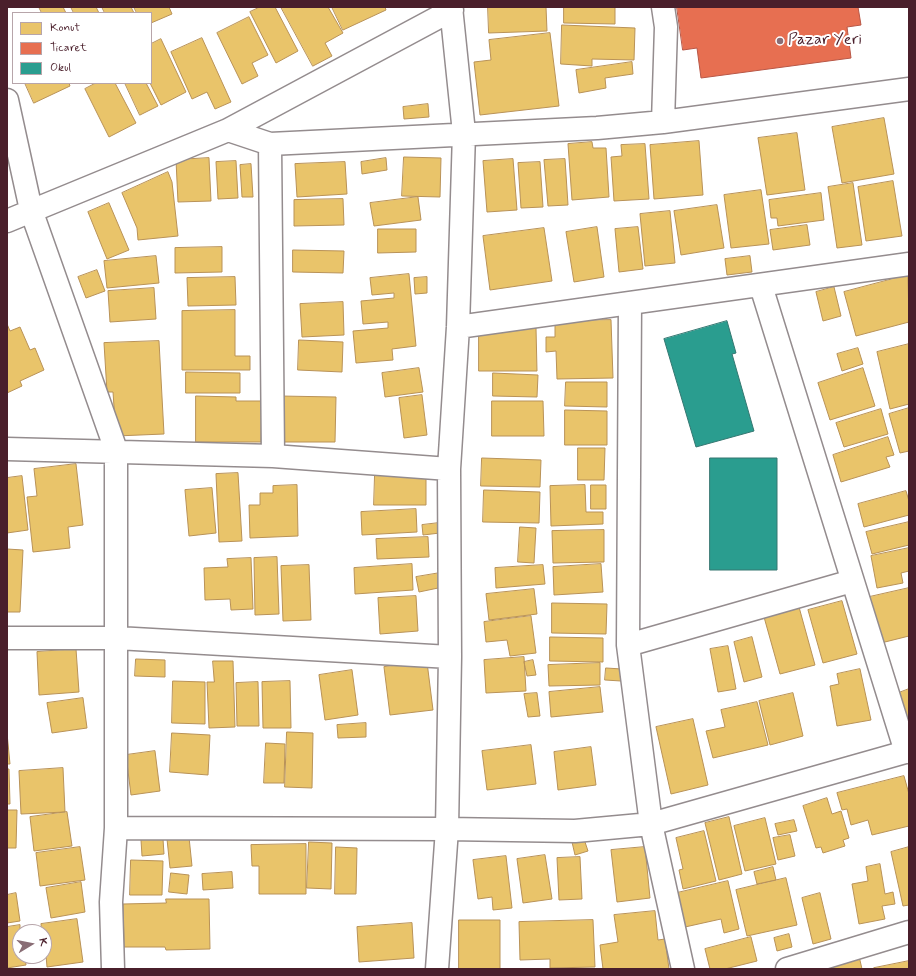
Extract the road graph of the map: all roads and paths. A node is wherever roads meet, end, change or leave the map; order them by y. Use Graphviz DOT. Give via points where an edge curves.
graph roads {
  1 [pos="663,7"];
  2 [pos="451,8"];
  3 [pos="909,89"];
  4 [pos="7,100"];
  5 [pos="663,122"];
  6 [pos="228,130"];
  7 [pos="464,134"];
  8 [pos="270,144"];
  9 [pos="31,210"];
  10 [pos="7,221"];
  11 [pos="909,264"];
  12 [pos="760,286"];
  13 [pos="630,303"];
  14 [pos="458,327"];
  15 [pos="7,449"];
  16 [pos="116,450"];
  17 [pos="273,456"];
  18 [pos="449,469"];
  19 [pos="852,581"];
  20 [pos="7,638"];
  21 [pos="117,638"];
  22 [pos="628,645"];
  23 [pos="450,657"];
  24 [pos="907,751"];
  25 [pos="651,824"];
  26 [pos="116,828"];
  27 [pos="447,829"];
  28 [pos="909,932"];
  29 [pos="113,969"];
  30 [pos="437,969"];
  31 [pos="683,969"];
  32 [pos="786,969"];
  1 -- 5 [label="street" via="666,27"];
  2 -- 6 [label="street"];
  2 -- 7 [label="street"];
  3 -- 5 [label="street"];
  4 -- 9 [label="street"];
  5 -- 7 [label="street" via="597,128"];
  6 -- 8 [label="street"];
  6 -- 9 [label="street"];
  7 -- 8 [label="street"];
  7 -- 14 [label="street"];
  8 -- 17 [label="street"];
  9 -- 10 [label="street"];
  9 -- 16 [label="street"];
  11 -- 12 [label="street"];
  12 -- 13 [label="street"];
  12 -- 19 [label="street"];
  13 -- 14 [label="street"];
  13 -- 22 [label="street"];
  14 -- 18 [label="street"];
  15 -- 16 [label="street"];
  16 -- 17 [label="street"];
  16 -- 21 [label="street"];
  17 -- 18 [label="street"];
  18 -- 23 [label="street"];
  19 -- 22 [label="street"];
  19 -- 24 [label="street"];
  20 -- 21 [label="street"];
  21 -- 23 [label="street"];
  21 -- 26 [label="street"];
  22 -- 25 [label="street"];
  23 -- 27 [label="street"];
  24 -- 25 [label="street"];
  25 -- 27 [label="street" via="575,831"];
  25 -- 31 [label="street"];
  26 -- 27 [label="street"];
  26 -- 29 [label="street" via="111,902"];
  27 -- 30 [label="street"];
  28 -- 32 [label="street"];
}
